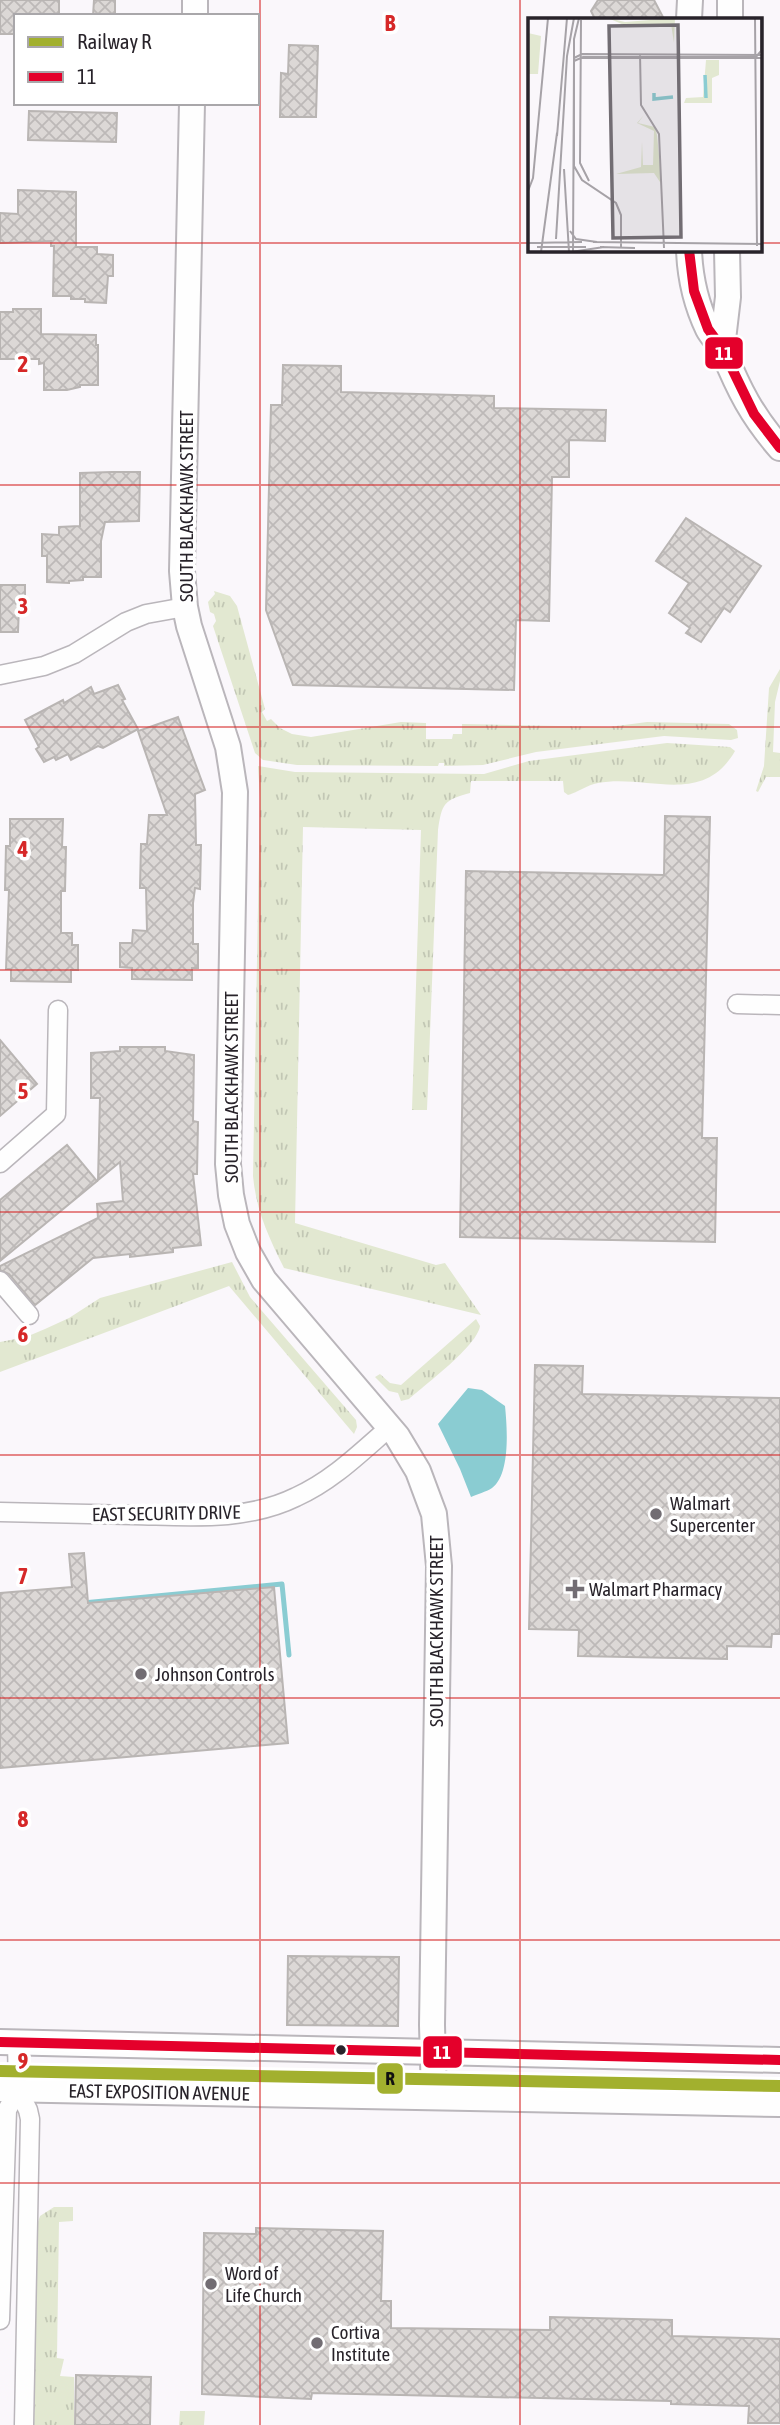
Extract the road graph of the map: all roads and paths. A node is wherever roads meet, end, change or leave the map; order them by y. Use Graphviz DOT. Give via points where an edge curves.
graph roads {
  1 [pos="690,0"];
  2 [pos="730,0"];
  3 [pos="690,18"];
  4 [pos="730,18"];
  5 [pos="192,105"];
  6 [pos="689,252"];
  7 [pos="727,252"];
  8 [pos="722,348"];
  9 [pos="780,448"];
  10 [pos="185,607"];
  11 [pos="0,675"];
  12 [pos="737,1004"];
  13 [pos="780,1005"];
  14 [pos="58,1010"];
  15 [pos="0,1163"];
  16 [pos="0,1281"];
  17 [pos="29,1315"];
  18 [pos="390,1427"];
  19 [pos="0,1512"];
  20 [pos="8,2042"];
  21 [pos="432,2052"];
  22 [pos="780,2060"];
  23 [pos="9,2089"];
  24 [pos="434,2097"];
  25 [pos="780,2104"];
  26 [pos="0,2320"];
  27 [pos="24,2425"];
  1 -- 3 [label="street"];
  2 -- 4 [label="street"];
  5 -- 10 [label="street, SOUTH BLACKHAWK STREET" via="182,558"];
  6 -- 8 [label="street" via="695,295"];
  7 -- 8 [label="street"];
  8 -- 9 [label="street" via="745,401"];
  10 -- 11 [label="street" via="146,614 74,654"];
  10 -- 18 [label="street, SOUTH BLACKHAWK STREET" via="228,747 235,792 228,1164 233,1210 248,1252 271,1291"];
  12 -- 13 [label="street"];
  14 -- 15 [label="street" via="56,1114"];
  16 -- 17 [label="street"];
  18 -- 19 [label="street, EAST SECURITY DRIVE" via="316,1487 259,1511 208,1517"];
  18 -- 21 [label="street, SOUTH BLACKHAWK STREET" via="423,1483 439,1546"];
  20 -- 21 [label="street"];
  20 -- 23 [label="street"];
  21 -- 22 [label="street"];
  21 -- 24 [label="street, SOUTH BLACKHAWK STREET"];
  23 -- 24 [label="street, EAST EXPOSITION AVENUE"];
  23 -- 26 [label="street"];
  23 -- 27 [label="street" via="29,2110 30,2119"];
  24 -- 25 [label="street, EAST EXPOSITION AVENUE"];
}
